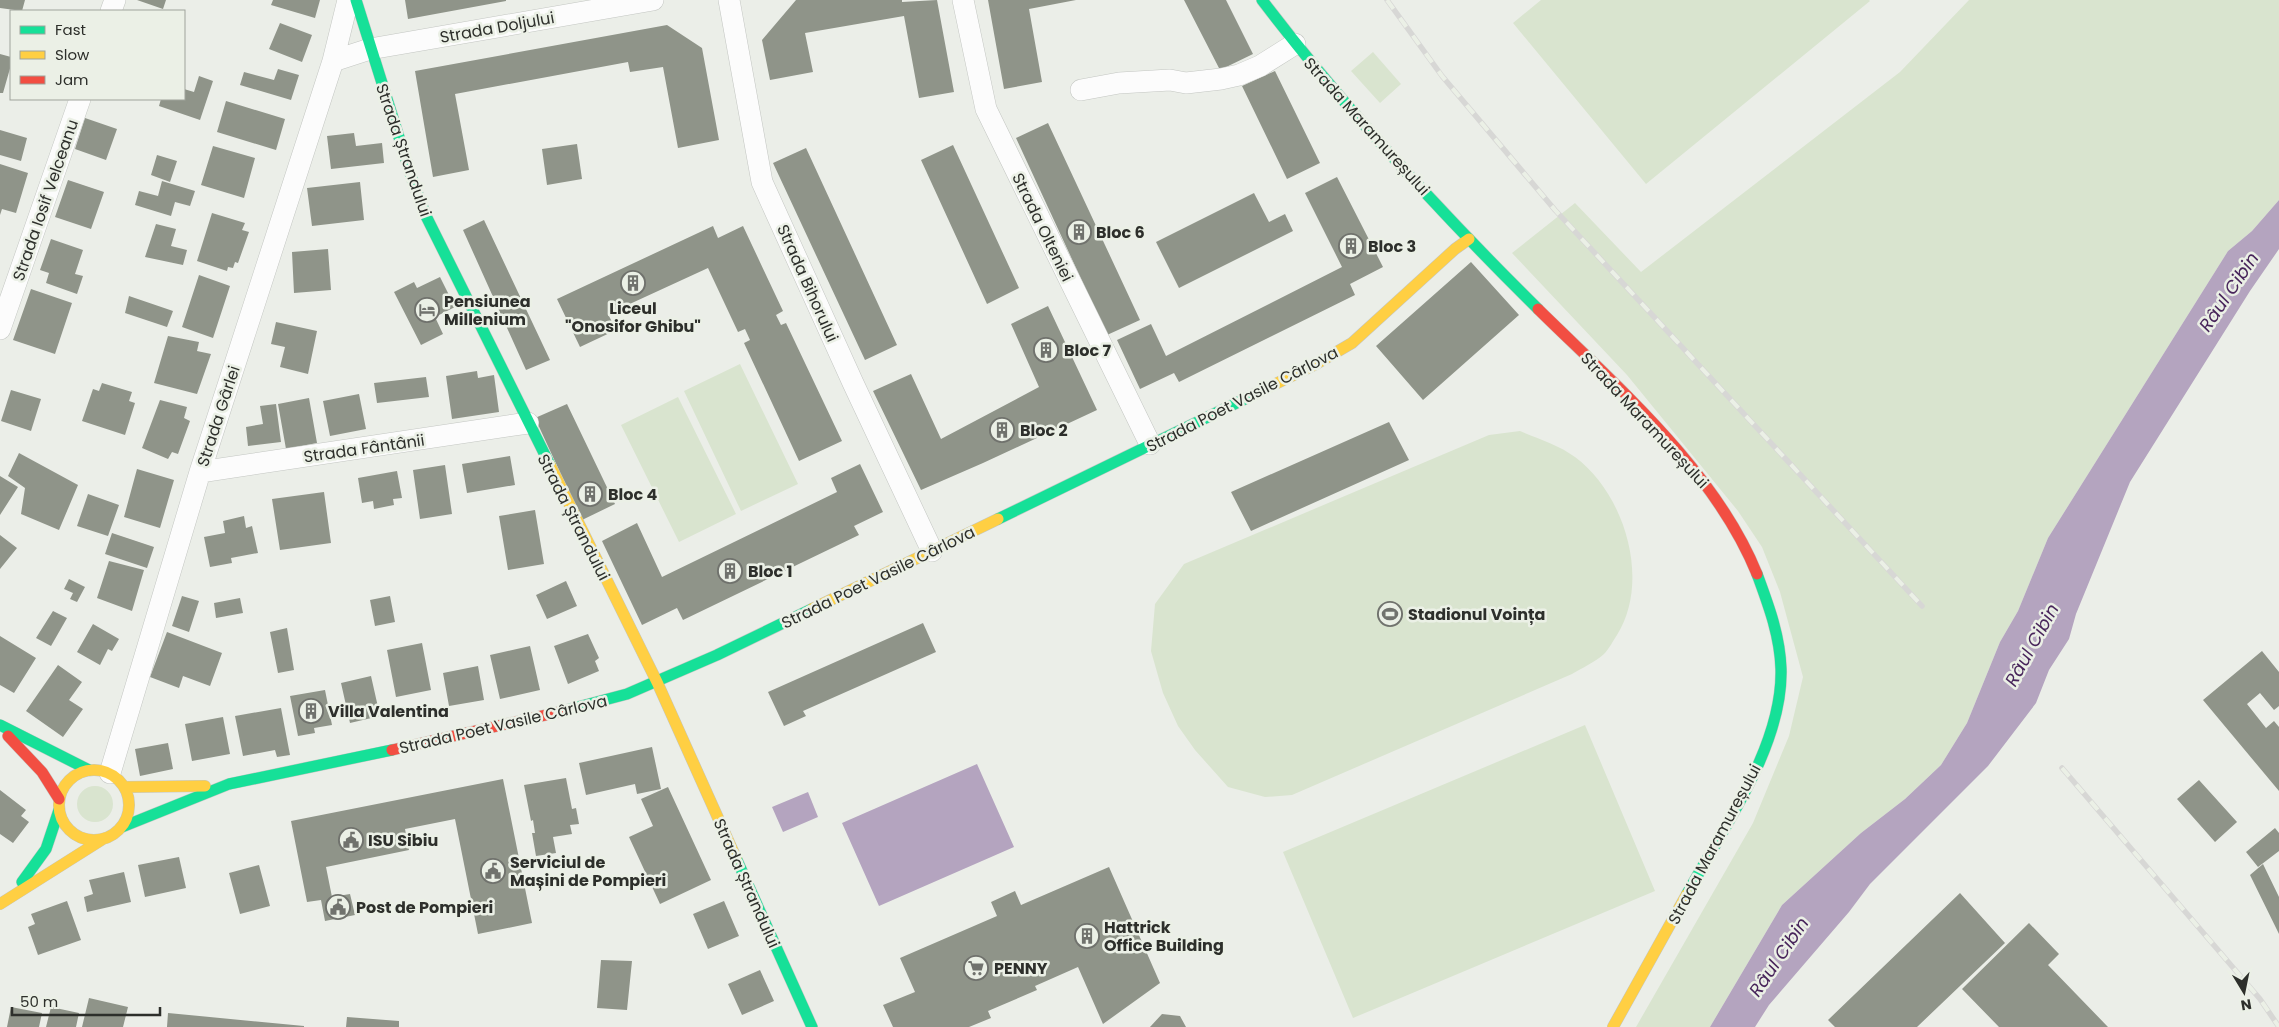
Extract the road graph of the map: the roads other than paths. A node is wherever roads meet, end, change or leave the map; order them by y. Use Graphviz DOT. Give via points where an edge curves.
graph roads {
  1 [pos="348,0"];
  2 [pos="356,0"];
  3 [pos="653,0"];
  4 [pos="729,0"];
  5 [pos="963,0"];
  6 [pos="1262,0"];
  7 [pos="1295,44"];
  8 [pos="370,50"];
  9 [pos="332,60"];
  10 [pos="1081,90"];
  11 [pos="80,100"];
  12 [pos="1469,239"];
  13 [pos="0,329"];
  14 [pos="528,423"];
  15 [pos="1150,444"];
  16 [pos="200,472"];
  17 [pos="932,551"];
  18 [pos="657,682"];
  19 [pos="0,726"];
  20 [pos="108,776"];
  21 [pos="229,784"];
  22 [pos="59,805"];
  23 [pos="122,827"];
  24 [pos="103,839"];
  25 [pos="4,901"];
  26 [pos="812,1027"];
  27 [pos="1613,1027"];
  1 -- 9 [label="street, Strada Gârlei"];
  2 -- 8 [label="street, Strada Ștrandului"];
  3 -- 8 [label="street, Strada Doljului"];
  4 -- 17 [label="street, Strada Bihorului" via="762,182"];
  5 -- 15 [label="street, Strada Olteniei" via="986,109"];
  6 -- 7 [label="street, Strada Maramureșului"];
  7 -- 10 [label="street" via="1260,66 1221,79 1186,83 1170,80 1119,83"];
  7 -- 12 [label="street, Strada Maramureșului"];
  8 -- 9 [label="street"];
  8 -- 14 [label="street, Strada Ștrandului" via="426,216"];
  9 -- 16 [label="street, Strada Gârlei"];
  11 -- 13 [label="street, Strada Iosif Velceanu"];
  12 -- 15 [label="street, Strada Poet Vasile Cârlova" via="1352,343 1316,364"];
  12 -- 27 [label="street, Strada Maramureșului" via="1611,381 1704,482 1748,552 1776,629 1780,684 1776,715 1747,787"];
  14 -- 16 [label="street, Strada Fântânii"];
  14 -- 18 [label="street, Strada Ștrandului"];
  15 -- 17 [label="street, Strada Poet Vasile Cârlova"];
  16 -- 20 [label="street, Strada Gârlei"];
  17 -- 18 [label="street, Strada Poet Vasile Cârlova"];
  18 -- 21 [label="street, Strada Poet Vasile Cârlova" via="600,702 526,720"];
  18 -- 26 [label="street, Strada Ștrandului"];
  19 -- 20 [label="street"];
  19 -- 22 [label="street" via="42,772"];
  20 -- 21 [label="street, Strada Poet Vasile Cârlova" via="184,788"];
  20 -- 22 [label="street" via="78,773 62,788"];
  20 -- 23 [label="street" via="129,796 128,817"];
  21 -- 23 [label="street, Strada Poet Vasile Cârlova"];
  22 -- 24 [label="street" via="63,822 70,831 92,840"];
  22 -- 25 [label="street" via="54,835 47,850"];
  23 -- 24 [label="street"];
  24 -- 25 [label="street"];
}
